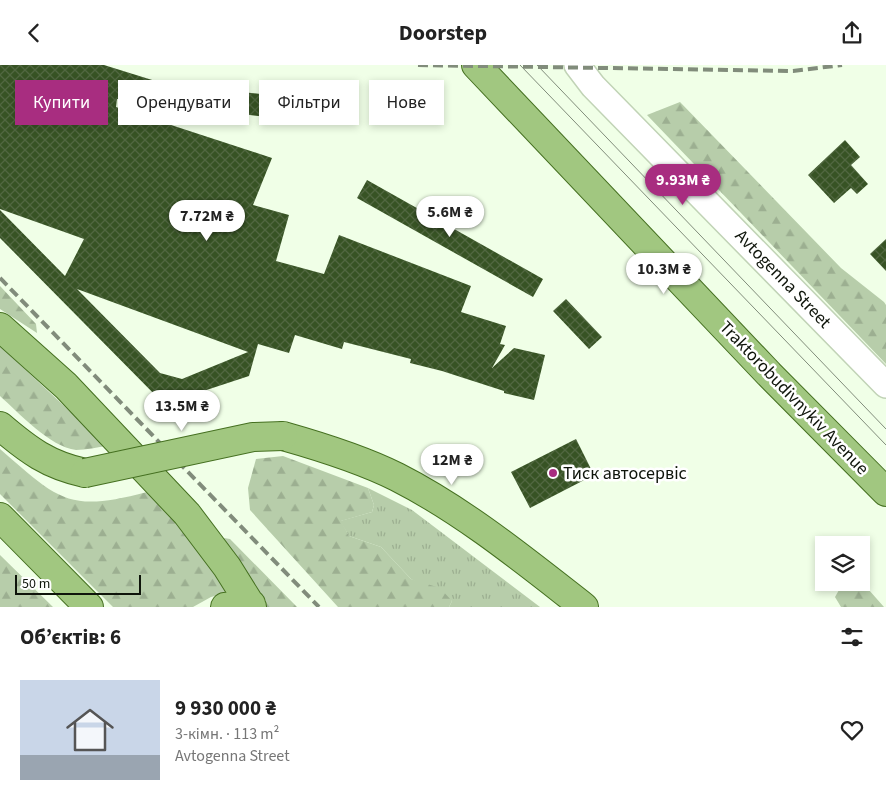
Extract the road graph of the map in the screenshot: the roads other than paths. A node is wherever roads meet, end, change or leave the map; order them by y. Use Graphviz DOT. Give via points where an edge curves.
graph roads {
  1 [pos="476,65"];
  2 [pos="577,65"];
  3 [pos="0,327"];
  4 [pos="886,385"];
  5 [pos="0,426"];
  6 [pos="886,492"];
  7 [pos="0,517"];
  8 [pos="243,606"];
  9 [pos="90,607"];
  10 [pos="584,607"];
  1 -- 6 [label="main road, Traktorobudivnykiv Avenue" via="769,374"];
  2 -- 4 [label="street, Avtogenna Street" via="593,86"];
  3 -- 8 [label="main road" via="66,386 187,514 227,567"];
  5 -- 10 [label="main road, bridge" via="45,461 85,473 253,437 283,436 340,453 420,489 518,556"];
  7 -- 9 [label="main road"];
}
